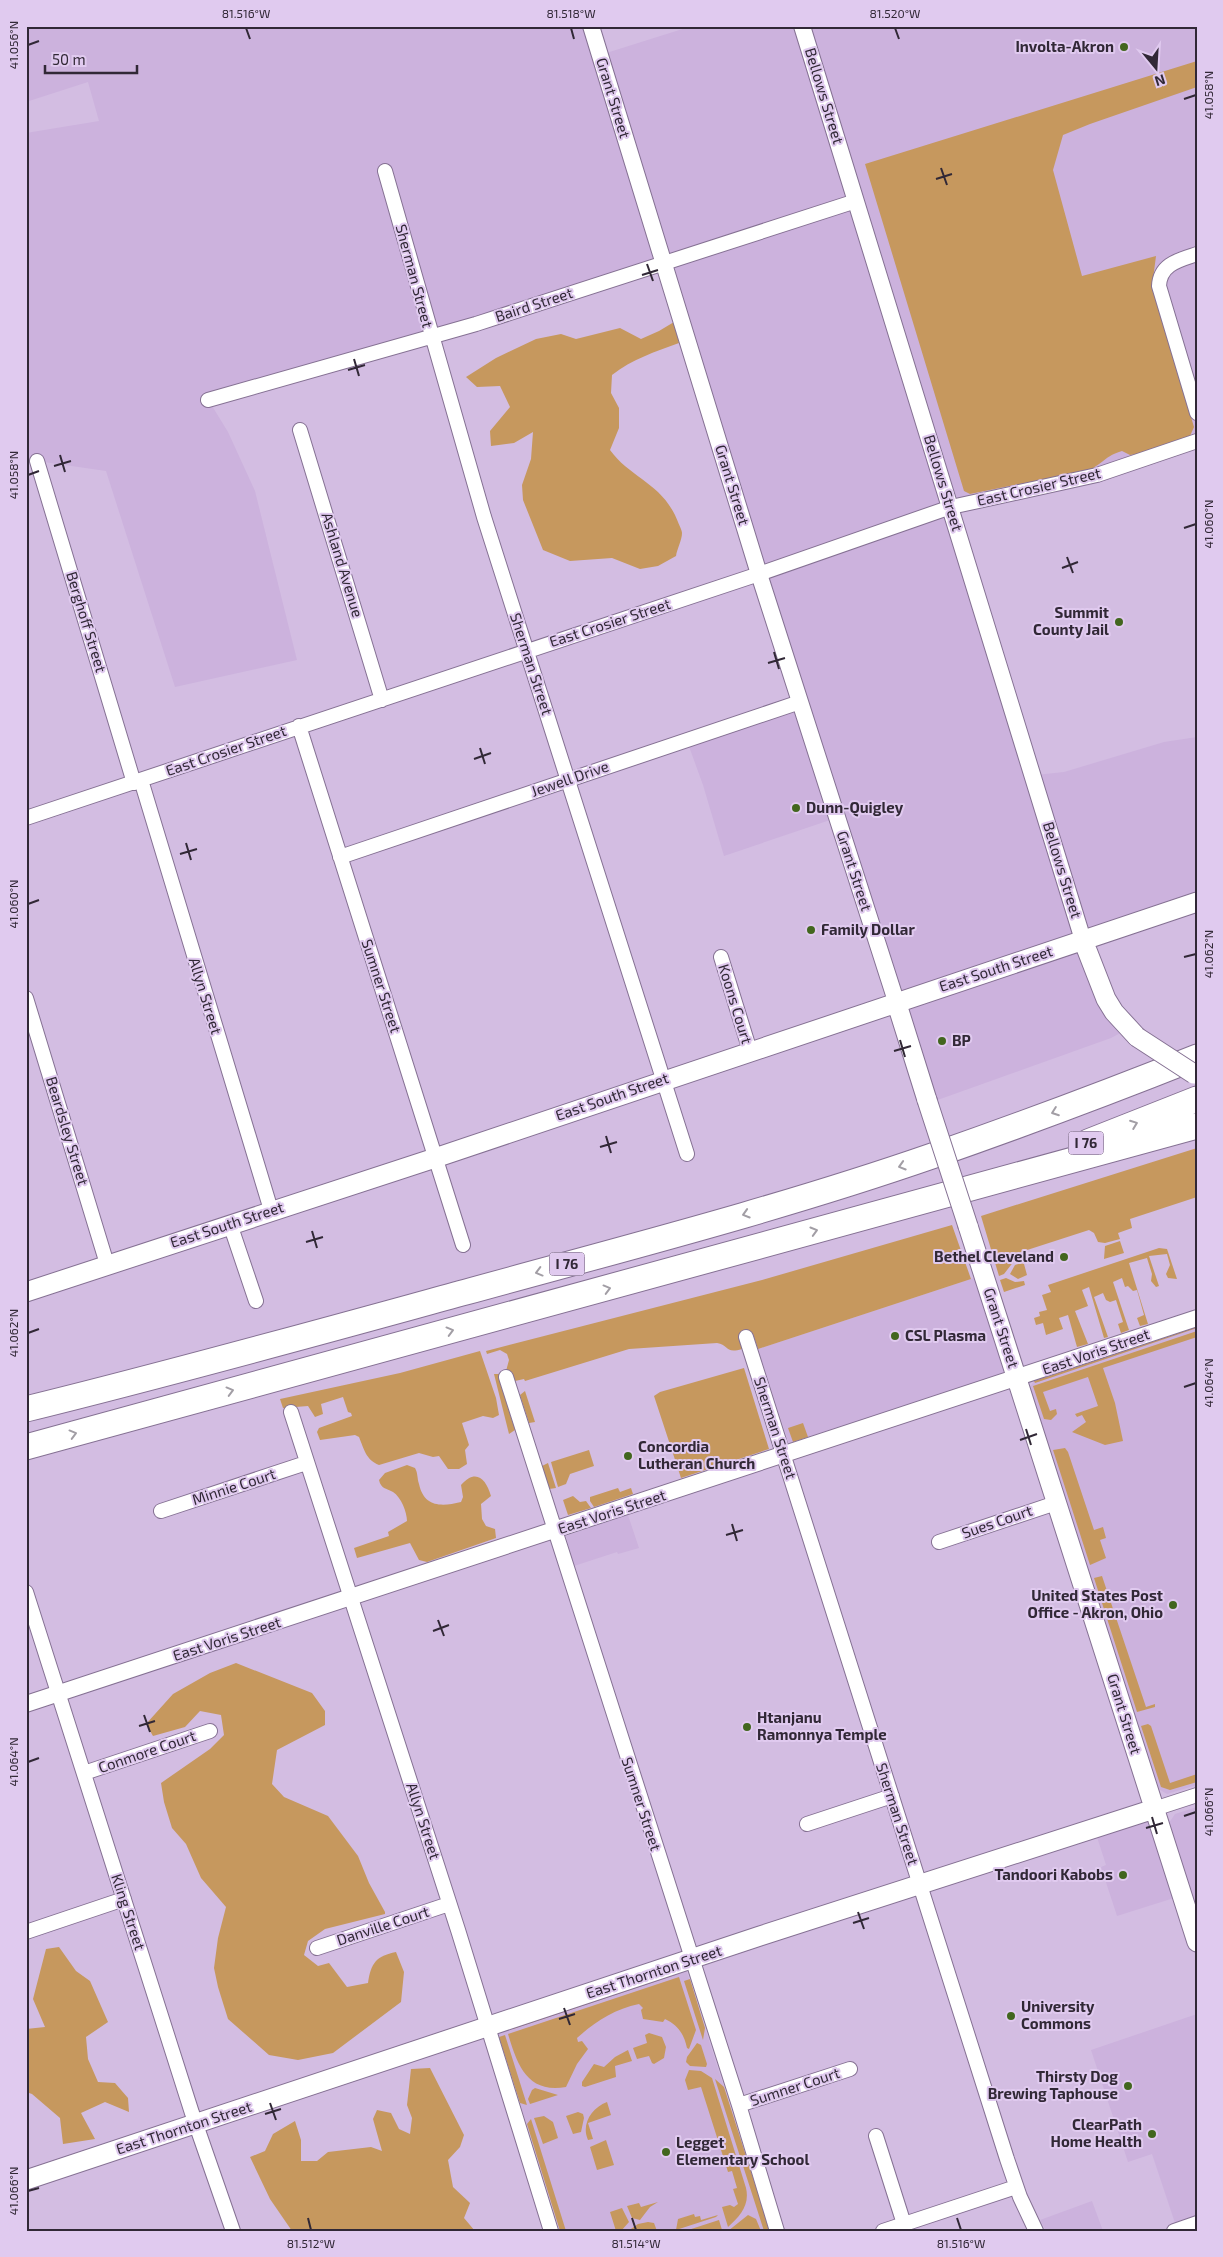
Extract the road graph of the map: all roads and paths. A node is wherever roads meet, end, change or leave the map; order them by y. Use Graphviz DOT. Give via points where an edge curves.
graph roads {
  1 [pos="591,26"];
  2 [pos="802,26"];
  3 [pos="385,171"];
  4 [pos="856,201"];
  5 [pos="1197,254"];
  6 [pos="663,263"];
  7 [pos="431,336"];
  8 [pos="208,400"];
  9 [pos="1197,413"];
  10 [pos="300,430"];
  11 [pos="1197,441"];
  12 [pos="37,461"];
  13 [pos="951,508"];
  14 [pos="759,574"];
  15 [pos="527,651"];
  16 [pos="382,700"];
  17 [pos="800,702"];
  18 [pos="298,726"];
  19 [pos="567,780"];
  20 [pos="137,781"];
  21 [pos="26,818"];
  22 [pos="340,857"];
  23 [pos="1197,902"];
  24 [pos="1083,940"];
  25 [pos="721,957"];
  26 [pos="26,998"];
  27 [pos="896,1001"];
  28 [pos="750,1051"];
  29 [pos="1197,1051"];
  30 [pos="1197,1057"];
  31 [pos="1197,1076"];
  32 [pos="663,1080"];
  33 [pos="1101,1095"];
  34 [pos="1197,1099"];
  35 [pos="1197,1126"];
  36 [pos="687,1154"];
  37 [pos="435,1158"];
  38 [pos="974,1186"];
  39 [pos="271,1210"];
  40 [pos="230,1224"];
  41 [pos="463,1245"];
  42 [pos="107,1264"];
  43 [pos="26,1292"];
  44 [pos="256,1301"];
  45 [pos="1197,1318"];
  46 [pos="746,1337"];
  47 [pos="506,1377"];
  48 [pos="1017,1378"];
  49 [pos="26,1409"];
  50 [pos="290,1412"];
  51 [pos="26,1447"];
  52 [pos="784,1455"];
  53 [pos="306,1463"];
  54 [pos="1056,1503"];
  55 [pos="161,1511"];
  56 [pos="554,1531"];
  57 [pos="939,1542"];
  58 [pos="26,1592"];
  59 [pos="350,1599"];
  60 [pos="58,1694"];
  61 [pos="26,1704"];
  62 [pos="210,1731"];
  63 [pos="84,1773"];
  64 [pos="1197,1795"];
  65 [pos="892,1796"];
  66 [pos="1154,1809"];
  67 [pos="807,1824"];
  68 [pos="920,1884"];
  69 [pos="124,1899"];
  70 [pos="449,1904"];
  71 [pos="26,1932"];
  72 [pos="1197,1942"];
  73 [pos="317,1948"];
  74 [pos="691,1959"];
  75 [pos="488,2027"];
  76 [pos="850,2069"];
  77 [pos="739,2105"];
  78 [pos="196,2124"];
  79 [pos="876,2136"];
  80 [pos="26,2180"];
  81 [pos="1016,2187"];
  82 [pos="1197,2223"];
  83 [pos="904,2224"];
  84 [pos="234,2231"];
  85 [pos="551,2231"];
  86 [pos="777,2231"];
  87 [pos="883,2231"];
  88 [pos="1036,2231"];
  89 [pos="1174,2231"];
  1 -- 6 [label="street, Grant Street"];
  2 -- 4 [label="street, Bellows Street"];
  3 -- 7 [label="street, Sherman Street"];
  4 -- 6 [label="street, Baird Street"];
  4 -- 13 [label="street, Bellows Street"];
  5 -- 9 [label="street" via="1170,263 1159,286"];
  6 -- 7 [label="street, Baird Street"];
  6 -- 14 [label="street, Grant Street"];
  7 -- 8 [label="street, Baird Street"];
  7 -- 15 [label="street, Sherman Street"];
  10 -- 16 [label="street, Ashland Avenue"];
  11 -- 13 [label="street, East Crosier Street" via="1097,475"];
  12 -- 20 [label="street, Berghoff Street"];
  13 -- 14 [label="street, East Crosier Street"];
  13 -- 24 [label="street, Bellows Street"];
  14 -- 15 [label="street, East Crosier Street"];
  14 -- 17 [label="street, Grant Street"];
  15 -- 16 [label="street, East Crosier Street"];
  15 -- 19 [label="street, Sherman Street"];
  16 -- 18 [label="street, East Crosier Street"];
  17 -- 19 [label="street, Jewell Drive"];
  17 -- 27 [label="street, Grant Street"];
  18 -- 20 [label="street, East Crosier Street"];
  18 -- 22 [label="street, Sumner Street"];
  19 -- 22 [label="street, Jewell Drive"];
  19 -- 32 [label="street, Sherman Street"];
  20 -- 21 [label="street, East Crosier Street"];
  20 -- 39 [label="street, Allyn Street"];
  22 -- 37 [label="street, Sumner Street"];
  23 -- 24 [label="main road, East South Street"];
  24 -- 27 [label="main road, East South Street"];
  24 -- 31 [label="main road, bridge" via="1114,1012 1137,1037"];
  25 -- 28 [label="street, Koons Court"];
  26 -- 42 [label="street, Beardsley Street"];
  27 -- 28 [label="main road, East South Street"];
  27 -- 48 [label="main road, Grant Street, bridge"];
  28 -- 32 [label="main road, East South Street"];
  29 -- 33 [label="highway"];
  30 -- 33 [label="highway, I 76"];
  32 -- 36 [label="street, Sherman Street"];
  32 -- 37 [label="main road, East South Street"];
  33 -- 49 [label="highway, I 76, one-way" via="930,1157 704,1226 170,1373"];
  38 -- 34 [label="highway, I 76, one-way"];
  35 -- 38 [label="highway"];
  37 -- 39 [label="main road, East South Street"];
  37 -- 41 [label="street, Sumner Street"];
  51 -- 38 [label="highway, I 76, one-way"];
  39 -- 40 [label="main road, East South Street"];
  40 -- 42 [label="main road, East South Street"];
  40 -- 44 [label="street"];
  42 -- 43 [label="main road, East South Street"];
  45 -- 48 [label="street, East Voris Street"];
  46 -- 52 [label="street, Sherman Street"];
  47 -- 56 [label="street, Sumner Street"];
  48 -- 52 [label="street, East Voris Street"];
  48 -- 54 [label="main road, Grant Street"];
  50 -- 53 [label="street, Allyn Street"];
  52 -- 56 [label="street, East Voris Street"];
  52 -- 65 [label="street, Sherman Street"];
  53 -- 55 [label="street, Minnie Court"];
  53 -- 59 [label="street, Allyn Street"];
  54 -- 57 [label="street, Sues Court"];
  54 -- 66 [label="main road, Grant Street"];
  56 -- 59 [label="street, East Voris Street"];
  56 -- 74 [label="street, Sumner Street"];
  58 -- 60 [label="street, Kling Street"];
  59 -- 60 [label="street, East Voris Street"];
  59 -- 70 [label="street, Allyn Street"];
  60 -- 61 [label="street, East Voris Street"];
  60 -- 63 [label="street, Kling Street"];
  62 -- 63 [label="street, Conmore Court"];
  63 -- 69 [label="street, Kling Street"];
  64 -- 66 [label="street, East Thornton Street"];
  65 -- 67 [label="street"];
  65 -- 68 [label="street, Sherman Street"];
  66 -- 68 [label="main road, East Thornton Street"];
  66 -- 72 [label="main road, Grant Street"];
  68 -- 74 [label="main road, East Thornton Street"];
  68 -- 81 [label="street, Sherman Street"];
  69 -- 71 [label="street"];
  69 -- 78 [label="street, Kling Street"];
  70 -- 73 [label="street, Danville Court"];
  70 -- 75 [label="street, Allyn Street"];
  74 -- 75 [label="main road, East Thornton Street"];
  74 -- 77 [label="street, Sumner Street"];
  75 -- 78 [label="main road, East Thornton Street"];
  75 -- 85 [label="street, Allyn Street"];
  76 -- 77 [label="street, Sumner Court"];
  77 -- 86 [label="street, Sumner Street"];
  78 -- 80 [label="main road, East Thornton Street"];
  78 -- 84 [label="street, Kling Street"];
  79 -- 83 [label="street"];
  81 -- 83 [label="street"];
  81 -- 88 [label="street, Sherman Street"];
  82 -- 89 [label="street"];
  83 -- 87 [label="street"];
}
